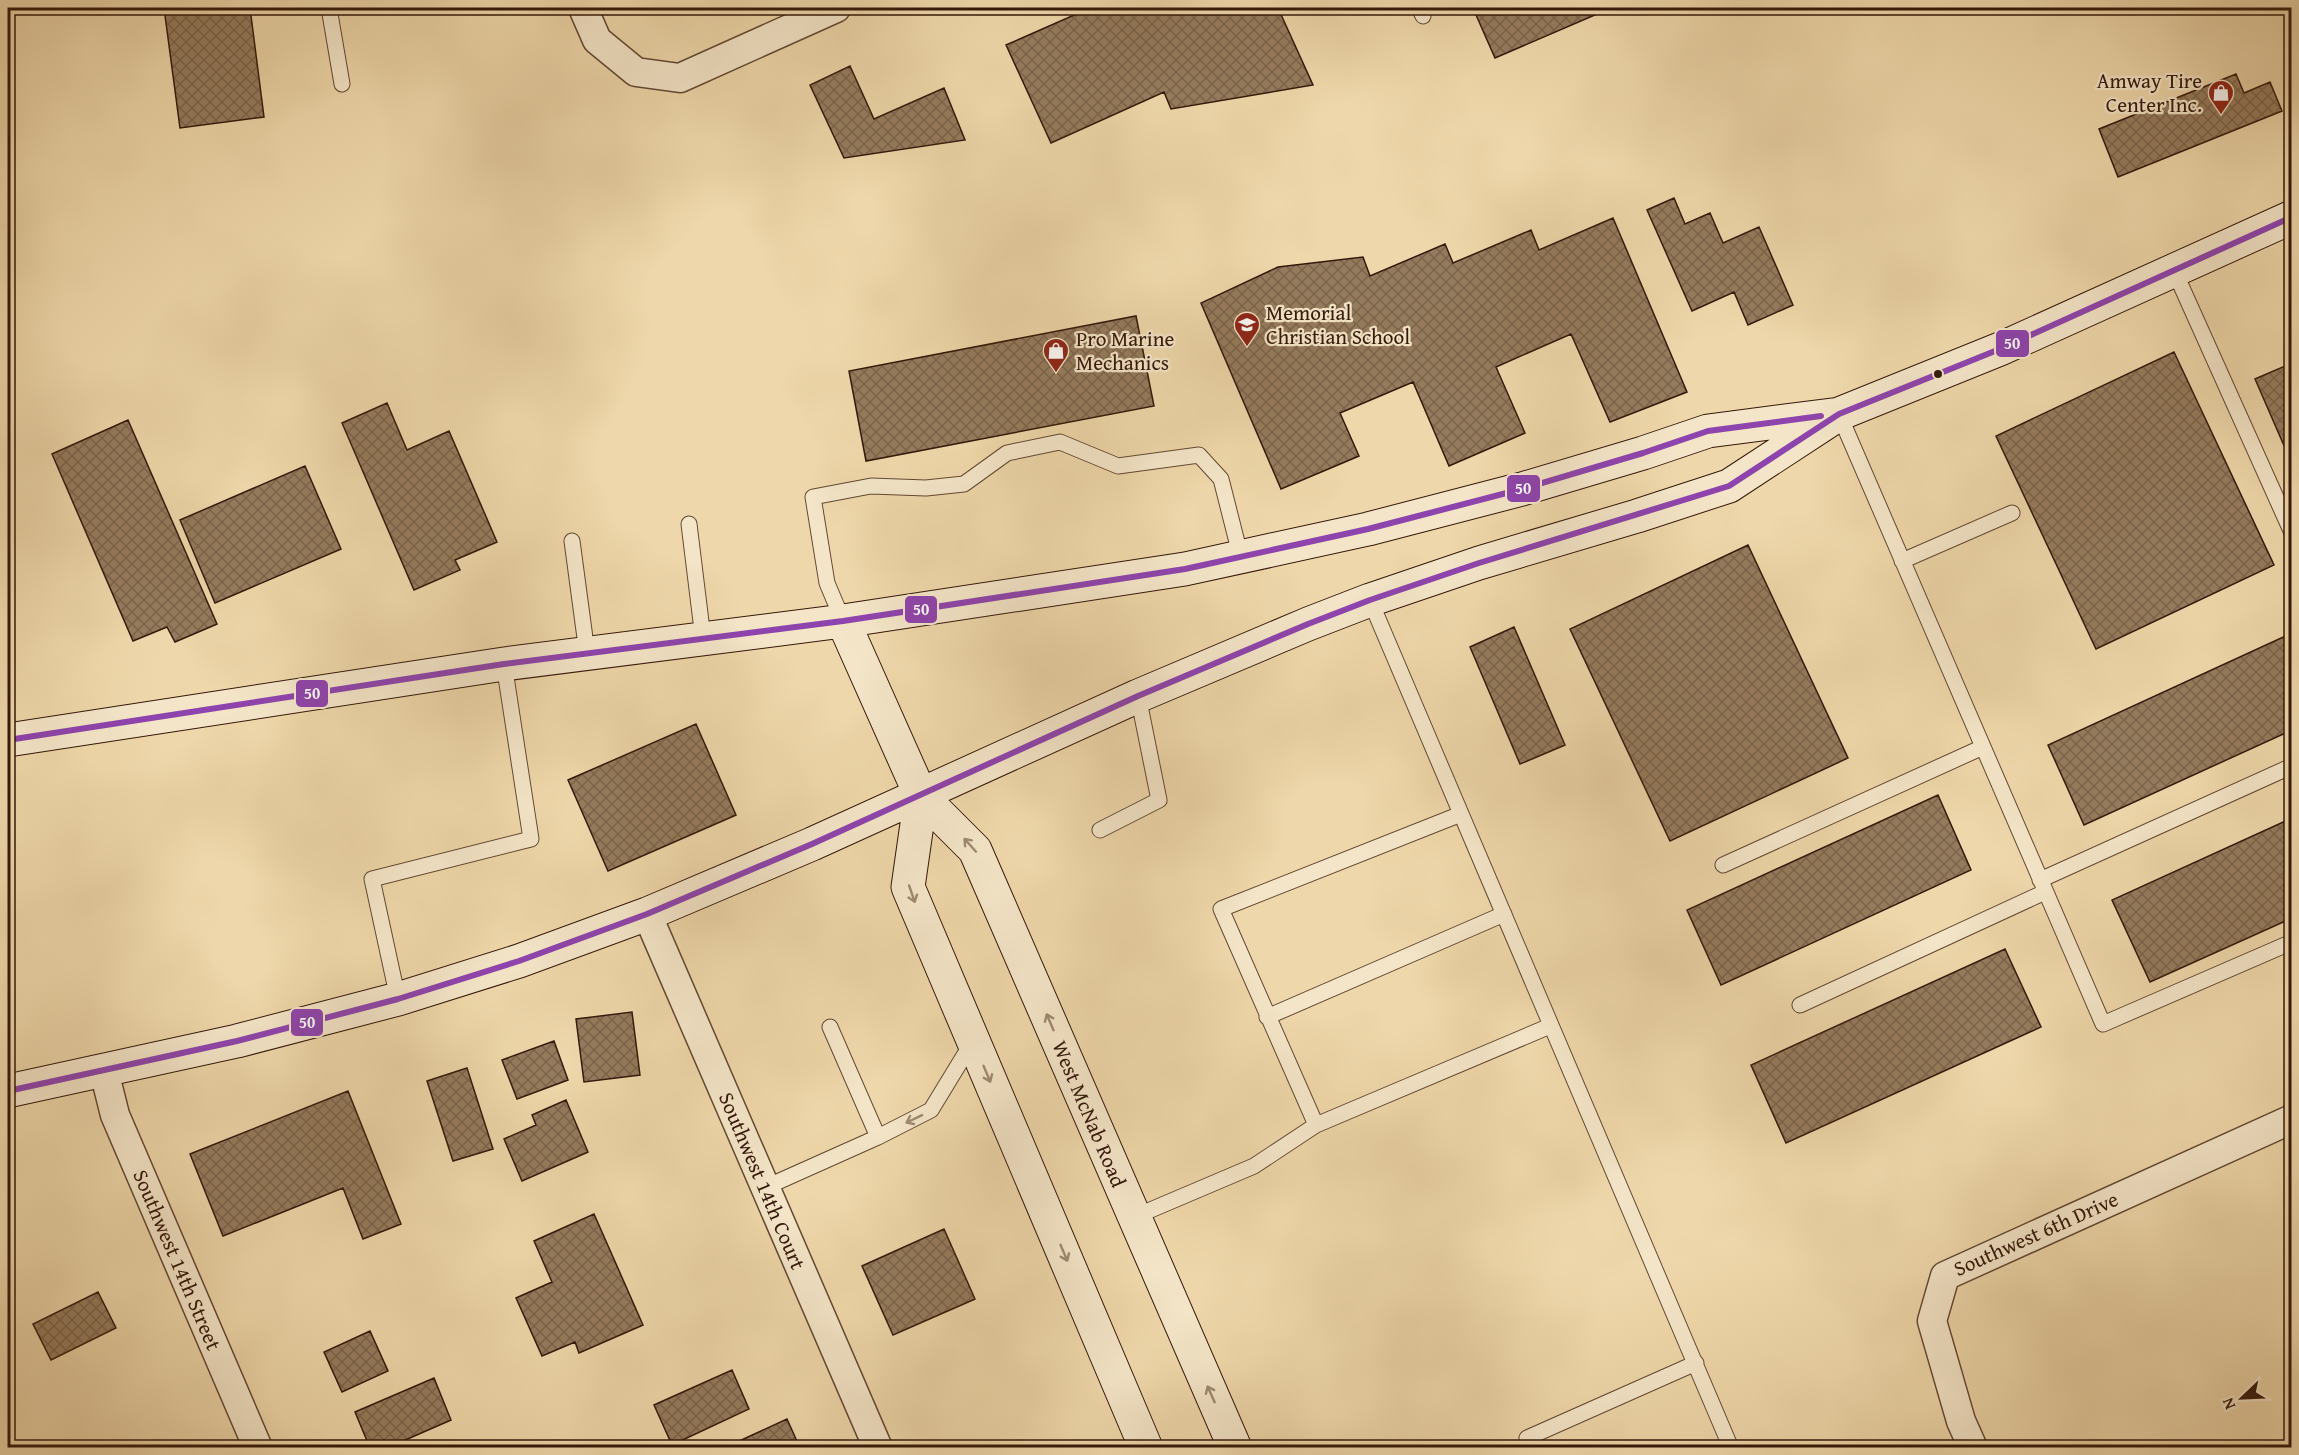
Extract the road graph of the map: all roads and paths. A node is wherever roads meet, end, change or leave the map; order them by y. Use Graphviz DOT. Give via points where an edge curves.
graph roads {
  1 [pos="329,8"];
  2 [pos="583,8"];
  3 [pos="836,8"];
  4 [pos="342,84"];
  5 [pos="2292,218"];
  6 [pos="2174,270"];
  7 [pos="1839,414"];
  8 [pos="2012,513"];
  9 [pos="689,524"];
  10 [pos="2292,534"];
  11 [pos="572,541"];
  12 [pos="1241,558"];
  13 [pos="1902,561"];
  14 [pos="1370,600"];
  15 [pos="843,621"];
  16 [pos="703,638"];
  17 [pos="587,653"];
  18 [pos="504,664"];
  19 [pos="1138,696"];
  20 [pos="8,740"];
  21 [pos="1983,747"];
  22 [pos="2292,766"];
  23 [pos="921,796"];
  24 [pos="1461,814"];
  25 [pos="1100,830"];
  26 [pos="1723,865"];
  27 [pos="2043,886"];
  28 [pos="647,914"];
  29 [pos="1504,914"];
  30 [pos="2292,942"];
  31 [pos="398,999"];
  32 [pos="1800,1005"];
  33 [pos="1267,1017"];
  34 [pos="1550,1026"];
  35 [pos="830,1027"];
  36 [pos="973,1041"];
  37 [pos="104,1071"];
  38 [pos="8,1091"];
  39 [pos="2292,1119"];
  40 [pos="1316,1125"];
  41 [pos="878,1137"];
  42 [pos="764,1188"];
  43 [pos="1134,1217"];
  44 [pos="1696,1363"];
  45 [pos="1527,1438"];
  46 [pos="258,1448"];
  47 [pos="878,1448"];
  48 [pos="1146,1448"];
  49 [pos="1234,1448"];
  50 [pos="1731,1448"];
  51 [pos="1973,1448"];
  1 -- 4 [label="lane"];
  2 -- 3 [label="street" via="597,40 636,72 680,78"];
  5 -- 6 [label="main road"];
  6 -- 7 [label="main road" via="1990,353"];
  6 -- 10 [label="lane"];
  7 -- 12 [label="main road" via="1708,431 1522,489"];
  7 -- 13 [label="lane"];
  7 -- 14 [label="main road" via="1729,486"];
  8 -- 13 [label="lane"];
  9 -- 16 [label="lane"];
  11 -- 17 [label="lane"];
  12 -- 15 [label="main road"];
  12 -- 15 [label="lane" via="1221,479 1199,455 1118,466 1060,442 1007,453 964,484 926,488 871,486 813,497 826,583"];
  13 -- 21 [label="lane"];
  14 -- 19 [label="main road"];
  14 -- 24 [label="lane"];
  15 -- 16 [label="main road"];
  15 -- 23 [label="main road, West McNab Road"];
  16 -- 17 [label="main road"];
  17 -- 18 [label="main road"];
  18 -- 20 [label="main road"];
  18 -- 31 [label="lane" via="531,839 372,879"];
  19 -- 23 [label="main road"];
  19 -- 25 [label="lane" via="1159,800"];
  21 -- 26 [label="lane"];
  21 -- 27 [label="lane"];
  22 -- 27 [label="lane"];
  23 -- 28 [label="main road"];
  23 -- 36 [label="main road, one-way" via="908,887"];
  43 -- 23 [label="main road, West McNab Road, one-way" via="975,850"];
  24 -- 29 [label="lane"];
  24 -- 33 [label="lane" via="1221,909"];
  27 -- 30 [label="lane" via="2103,1024"];
  27 -- 32 [label="lane"];
  28 -- 31 [label="main road"];
  28 -- 42 [label="street, Southwest 14th Court"];
  29 -- 33 [label="lane"];
  29 -- 34 [label="lane"];
  31 -- 37 [label="main road"];
  33 -- 40 [label="lane"];
  34 -- 40 [label="lane"];
  34 -- 44 [label="lane"];
  35 -- 41 [label="lane"];
  36 -- 41 [label="lane, one-way" via="931,1110"];
  36 -- 48 [label="main road, one-way"];
  37 -- 38 [label="main road"];
  37 -- 46 [label="street, Southwest 14th Street" via="116,1115"];
  39 -- 51 [label="street, Southwest 6th Drive" via="1944,1276 1932,1321 1961,1421"];
  40 -- 43 [label="lane" via="1254,1166"];
  41 -- 42 [label="lane"];
  42 -- 47 [label="street, Southwest 14th Court"];
  49 -- 43 [label="main road, West McNab Road, one-way"];
  44 -- 45 [label="lane"];
  44 -- 50 [label="lane"];
}
